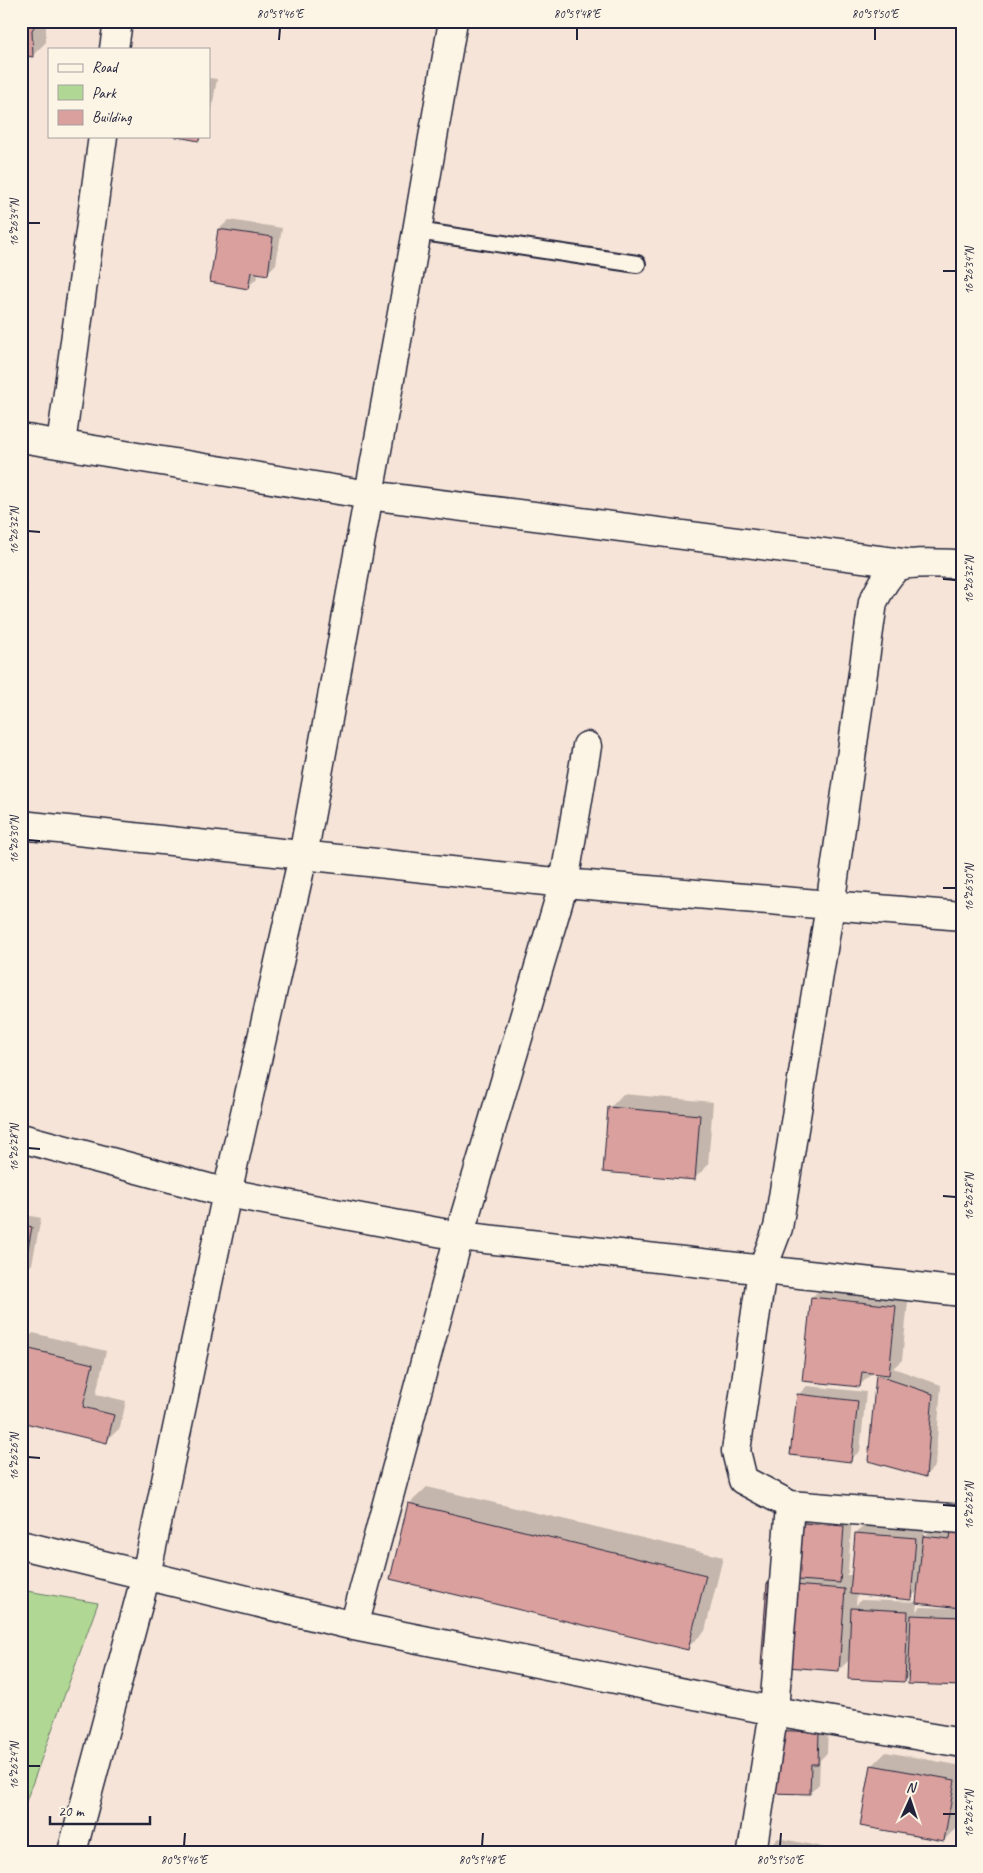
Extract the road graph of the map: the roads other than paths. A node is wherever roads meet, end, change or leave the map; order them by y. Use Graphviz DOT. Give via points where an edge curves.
graph roads {
  1 [pos="118,21"];
  2 [pos="453,21"];
  3 [pos="114,48"];
  4 [pos="103,138"];
  5 [pos="417,231"];
  6 [pos="636,264"];
  7 [pos="21,438"];
  8 [pos="61,444"];
  9 [pos="369,495"];
  10 [pos="910,564"];
  11 [pos="962,564"];
  12 [pos="587,746"];
  13 [pos="21,825"];
  14 [pos="303,856"];
  15 [pos="564,883"];
  16 [pos="830,906"];
  17 [pos="962,916"];
  18 [pos="21,1138"];
  19 [pos="227,1193"];
  20 [pos="459,1236"];
  21 [pos="762,1270"];
  22 [pos="962,1292"];
  23 [pos="790,1505"];
  24 [pos="962,1519"];
  25 [pos="21,1545"];
  26 [pos="146,1575"];
  27 [pos="354,1626"];
  28 [pos="774,1711"];
  29 [pos="962,1743"];
  30 [pos="72,1852"];
  31 [pos="752,1852"];
  1 -- 3 [label="street"];
  2 -- 5 [label="street"];
  4 -- 8 [label="street"];
  5 -- 6 [label="lane"];
  5 -- 9 [label="street"];
  7 -- 8 [label="street"];
  8 -- 9 [label="street"];
  9 -- 10 [label="street"];
  9 -- 14 [label="street"];
  10 -- 11 [label="street"];
  10 -- 16 [label="street" via="896,568 874,602"];
  12 -- 15 [label="street"];
  13 -- 14 [label="street"];
  14 -- 15 [label="street"];
  14 -- 19 [label="street"];
  15 -- 16 [label="street"];
  15 -- 20 [label="street"];
  16 -- 17 [label="street"];
  16 -- 21 [label="street" via="778,1228"];
  18 -- 19 [label="street"];
  19 -- 20 [label="street"];
  19 -- 26 [label="street"];
  20 -- 21 [label="street"];
  20 -- 27 [label="street"];
  21 -- 22 [label="street"];
  21 -- 23 [label="street" via="736,1451 743,1480"];
  23 -- 24 [label="street"];
  23 -- 28 [label="street"];
  25 -- 26 [label="street"];
  26 -- 27 [label="street"];
  26 -- 30 [label="street"];
  27 -- 28 [label="street"];
  28 -- 29 [label="street"];
  28 -- 31 [label="street"];
}
